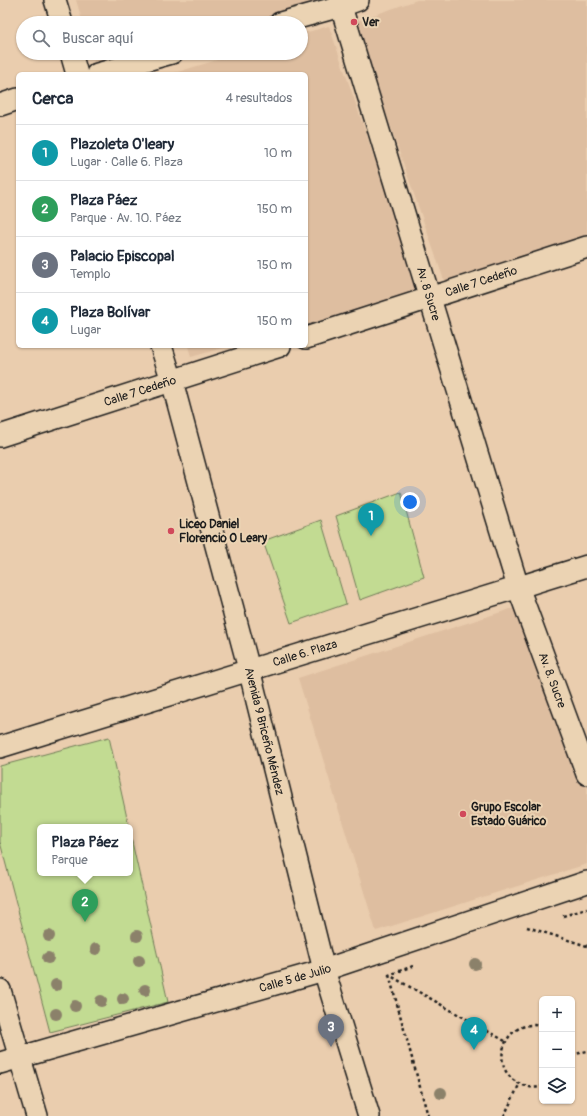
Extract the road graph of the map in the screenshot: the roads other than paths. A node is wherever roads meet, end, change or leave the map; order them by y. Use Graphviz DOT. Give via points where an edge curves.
graph roads {
  1 [pos="56,0"];
  2 [pos="346,2"];
  3 [pos="60,16"];
  4 [pos="302,16"];
  5 [pos="73,60"];
  6 [pos="147,60"];
  7 [pos="76,72"];
  8 [pos="104,72"];
  9 [pos="16,100"];
  10 [pos="0,105"];
  11 [pos="587,247"];
  12 [pos="429,298"];
  13 [pos="308,337"];
  14 [pos="162,348"];
  15 [pos="274,348"];
  16 [pos="172,381"];
  17 [pos="0,436"];
  18 [pos="587,566"];
  19 [pos="518,587"];
  20 [pos="249,669"];
  21 [pos="0,747"];
  22 [pos="587,774"];
  23 [pos="587,882"];
  24 [pos="324,970"];
  25 [pos="0,990"];
  26 [pos="20,1057"];
  27 [pos="0,1063"];
  28 [pos="37,1116"];
  29 [pos="368,1116"];
  1 -- 3 [label="street"];
  2 -- 4 [label="street"];
  2 -- 12 [label="street, Av. 8 Sucre"];
  5 -- 7 [label="street"];
  6 -- 8 [label="street"];
  9 -- 10 [label="street"];
  11 -- 12 [label="street, Calle 7 Cedeño"];
  12 -- 13 [label="street, Calle 7 Cedeño"];
  12 -- 19 [label="street, Av. 8 Sucre"];
  14 -- 16 [label="street, Avenida 9 Briceño Méndez"];
  15 -- 16 [label="street, Calle 7 Cedeño"];
  16 -- 17 [label="street, Calle 7 Cedeño"];
  16 -- 20 [label="street, Avenida 9 Briceño Méndez"];
  18 -- 19 [label="street, Calle 6. Plaza"];
  19 -- 20 [label="street, Calle 6. Plaza"];
  19 -- 22 [label="street, Av. 8. Sucre"];
  20 -- 21 [label="street, Calle 6. Plaza"];
  20 -- 24 [label="street, Avenida 9 Briceño Méndez"];
  23 -- 24 [label="street, Calle 5 de Julio"];
  24 -- 26 [label="street, Calle 5 de Julio"];
  24 -- 29 [label="street, Avenida 9 Briceño Méndez"];
  25 -- 26 [label="street"];
  26 -- 27 [label="street, Calle 5 de Julio"];
  26 -- 28 [label="street"];
}
